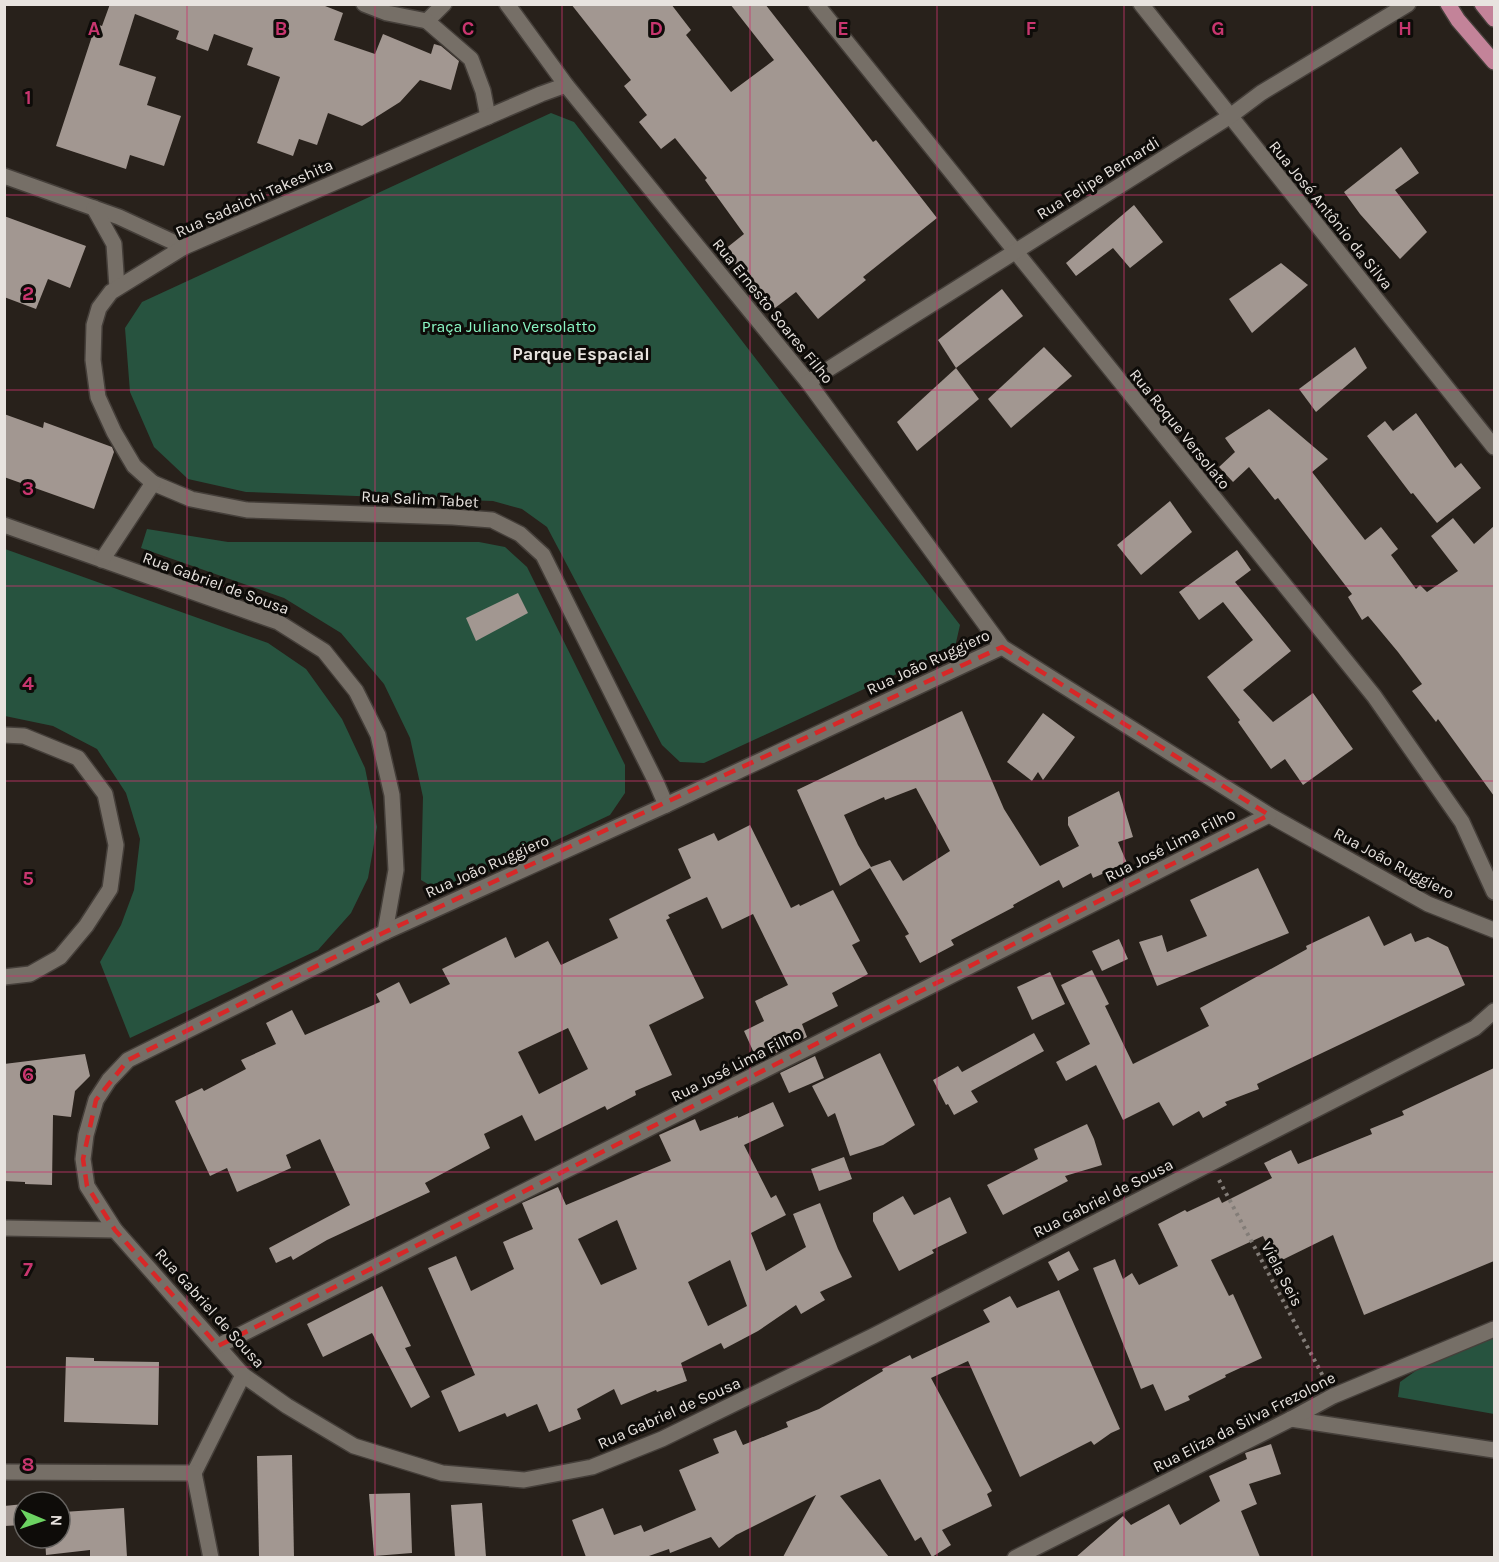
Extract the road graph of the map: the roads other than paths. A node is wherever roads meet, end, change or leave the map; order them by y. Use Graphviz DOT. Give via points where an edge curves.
graph roads {
  1 [pos="364,4"];
  2 [pos="444,4"];
  3 [pos="507,4"];
  4 [pos="816,4"];
  5 [pos="1141,4"];
  6 [pos="1408,4"];
  7 [pos="1448,4"];
  8 [pos="1482,4"];
  9 [pos="1494,19"];
  10 [pos="427,21"];
  11 [pos="1494,62"];
  12 [pos="566,85"];
  13 [pos="488,117"];
  14 [pos="1229,117"];
  15 [pos="4,176"];
  16 [pos="94,208"];
  17 [pos="184,247"];
  18 [pos="1014,252"];
  19 [pos="117,288"];
  20 [pos="808,382"];
  21 [pos="1494,447"];
  22 [pos="153,483"];
  23 [pos="4,525"];
  24 [pos="102,560"];
  25 [pos="1002,647"];
  26 [pos="4,735"];
  27 [pos="666,806"];
  28 [pos="1269,815"];
  29 [pos="1494,892"];
  30 [pos="1494,930"];
  31 [pos="385,932"];
  32 [pos="4,976"];
  33 [pos="1494,1011"];
  34 [pos="4,1228"];
  35 [pos="115,1230"];
  36 [pos="1494,1329"];
  37 [pos="218,1346"];
  38 [pos="243,1375"];
  39 [pos="1291,1419"];
  40 [pos="1494,1450"];
  41 [pos="4,1472"];
  42 [pos="194,1473"];
  43 [pos="212,1557"];
  44 [pos="1015,1557"];
  1 -- 10 [label="street"];
  2 -- 10 [label="street"];
  3 -- 12 [label="street, Rua Ernesto Soares Filho"];
  4 -- 18 [label="street, Rua Roque Versolato"];
  5 -- 14 [label="street, Rua José Antônio da Silva"];
  6 -- 14 [label="street, Rua Felipe Bernardi" via="1261,93"];
  7 -- 11 [label="main road"];
  8 -- 9 [label="main road"];
  10 -- 13 [label="street" via="471,59"];
  12 -- 13 [label="street, Rua Sadaichi Takeshita"];
  12 -- 20 [label="street, Rua Ernesto Soares Filho"];
  13 -- 17 [label="street, Rua Sadaichi Takeshita"];
  14 -- 18 [label="street, Rua Felipe Bernardi"];
  14 -- 21 [label="street, Rua José Antônio da Silva"];
  15 -- 16 [label="street"];
  16 -- 17 [label="street"];
  16 -- 19 [label="street" via="114,244"];
  17 -- 19 [label="street, Rua Sadaichi Takeshita"];
  18 -- 20 [label="street, Rua Felipe Bernardi"];
  18 -- 29 [label="street, Rua Roque Versolato" via="1374,696 1462,822"];
  19 -- 22 [label="street, Rua Sadaichi Takeshita" via="99,308 94,325 98,397 134,466"];
  20 -- 25 [label="street, Rua Ernesto Soares Filho"];
  22 -- 24 [label="street"];
  22 -- 27 [label="street, Rua Salim Tabet" via="191,499 247,510 482,519 520,534 543,555"];
  23 -- 24 [label="street, Rua Gabriel de Sousa"];
  24 -- 31 [label="street, Rua Gabriel de Sousa" via="278,622 324,651 356,691 378,735 392,795 396,870"];
  25 -- 27 [label="street, Rua João Ruggiero"];
  25 -- 28 [label="street, Rua João Ruggiero"];
  26 -- 32 [label="street" via="24,736 78,758 105,794 116,845 110,889 60,957 30,975"];
  27 -- 31 [label="street, Rua João Ruggiero"];
  28 -- 30 [label="street, Rua João Ruggiero" via="1428,904"];
  28 -- 37 [label="street, Rua José Lima Filho"];
  31 -- 35 [label="street, Rua Gabriel de Sousa" via="128,1060 109,1080 96,1100 83,1159 87,1186"];
  33 -- 38 [label="street, Rua Gabriel de Sousa" via="1475,1029 873,1336 662,1439 592,1467 524,1480 442,1473 354,1446"];
  34 -- 35 [label="street"];
  35 -- 37 [label="street, Rua Gabriel de Sousa"];
  36 -- 39 [label="street, Rua Eliza da Silva Frezolone" via="1333,1396"];
  37 -- 38 [label="street, Rua Gabriel de Sousa"];
  38 -- 42 [label="street"];
  39 -- 40 [label="street"];
  39 -- 44 [label="street, Rua Eliza da Silva Frezolone"];
  41 -- 42 [label="street"];
  42 -- 43 [label="street"];
}
